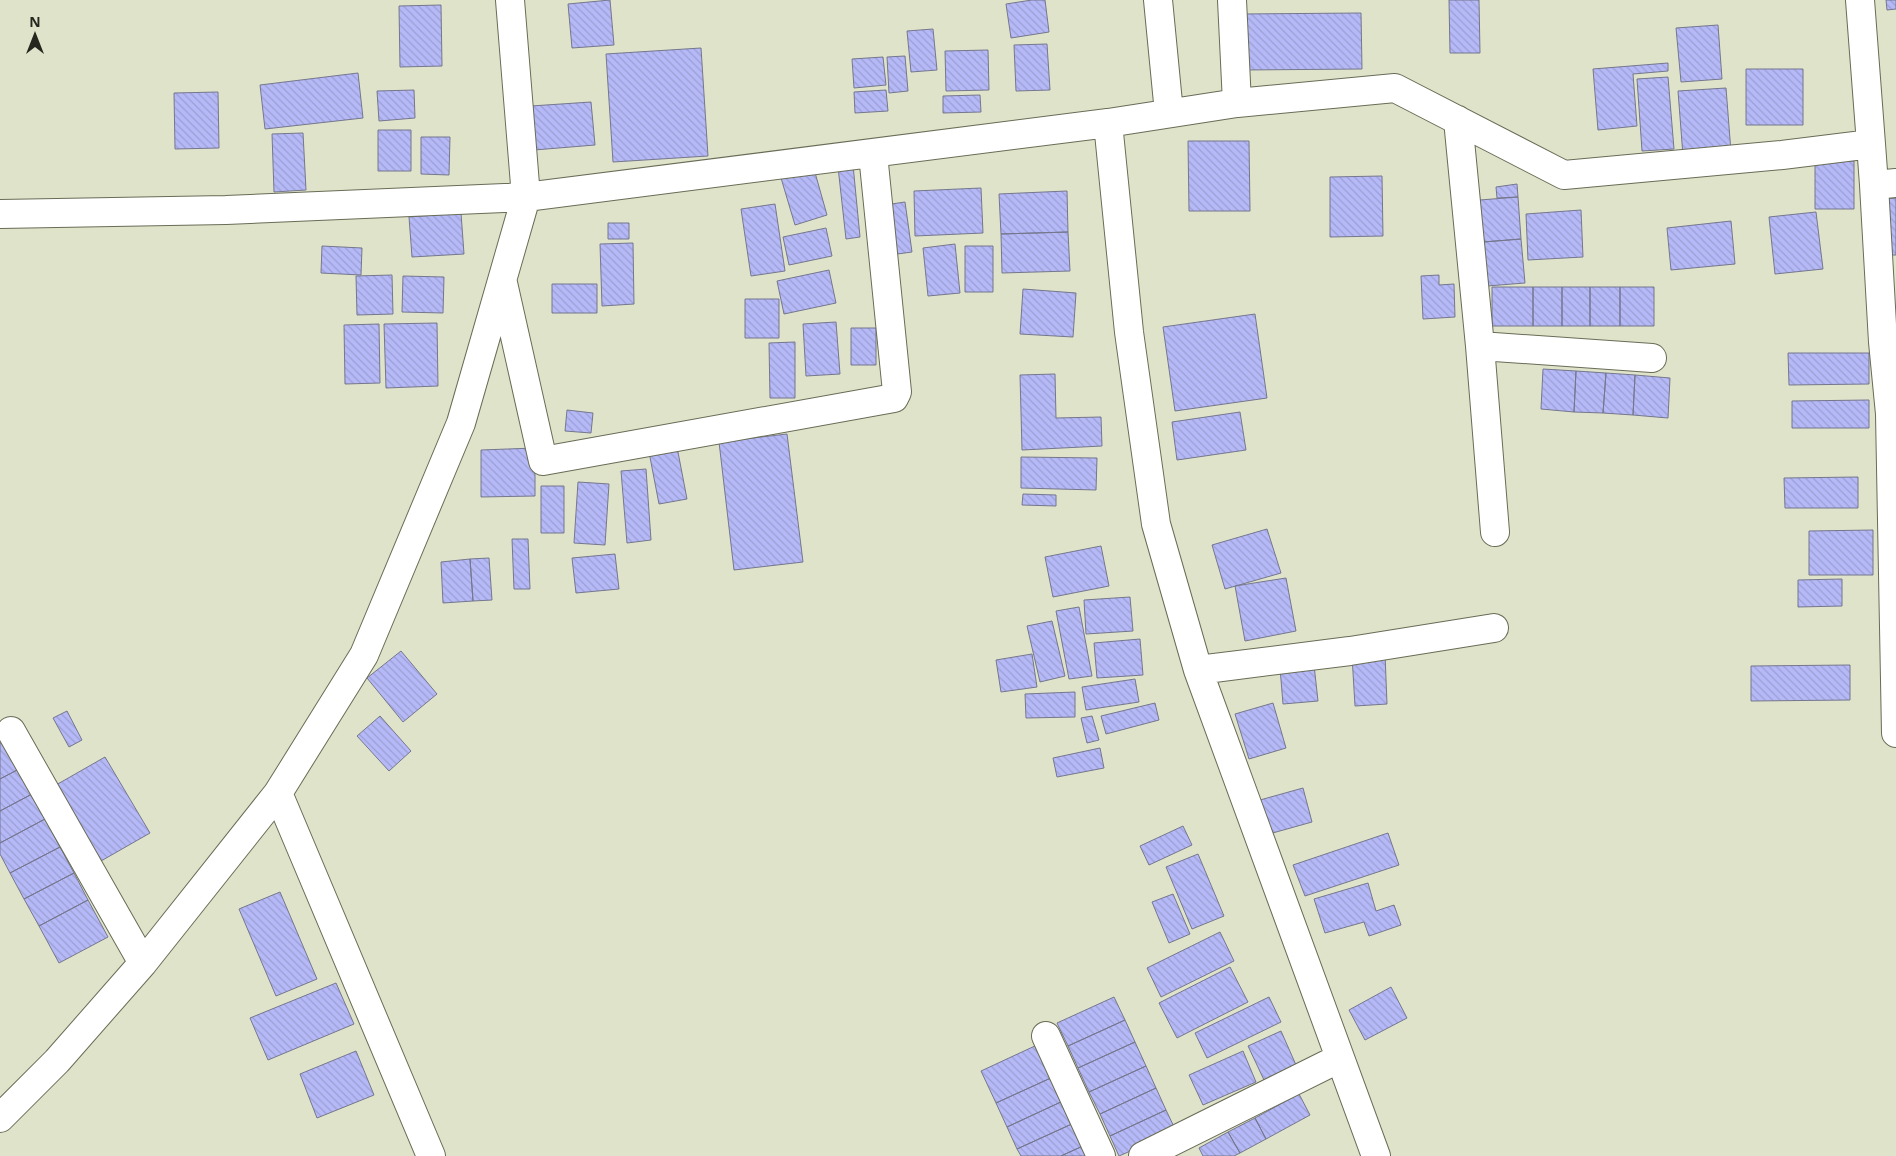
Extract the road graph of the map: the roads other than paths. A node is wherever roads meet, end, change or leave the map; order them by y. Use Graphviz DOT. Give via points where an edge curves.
graph roads {
  1 [pos="510,0"];
  2 [pos="1158,0"];
  3 [pos="1232,0"];
  4 [pos="1860,0"];
  5 [pos="1237,103"];
  6 [pos="1169,113"];
  7 [pos="1458,120"];
  8 [pos="1108,123"];
  9 [pos="1870,144"];
  10 [pos="873,154"];
  11 [pos="1885,185"];
  12 [pos="526,197"];
  13 [pos="0,214"];
  14 [pos="502,280"];
  15 [pos="1890,342"];
  16 [pos="1480,346"];
  17 [pos="1652,358"];
  18 [pos="1893,414"];
  19 [pos="1495,532"];
  20 [pos="1494,628"];
  21 [pos="1895,636"];
  22 [pos="1198,670"];
  23 [pos="11,731"];
  24 [pos="1896,733"];
  25 [pos="278,793"];
  26 [pos="143,963"];
  27 [pos="1046,1036"];
  28 [pos="1340,1058"];
  29 [pos="0,1118"];
  30 [pos="431,1156"];
  31 [pos="1101,1156"];
  32 [pos="1143,1156"];
  33 [pos="1376,1156"];
  1 -- 12 [label="street"];
  2 -- 6 [label="street"];
  3 -- 5 [label="street"];
  4 -- 9 [label="street"];
  5 -- 6 [label="street"];
  5 -- 7 [label="street" via="1395,88"];
  6 -- 8 [label="street"];
  7 -- 9 [label="street" via="1564,175"];
  7 -- 16 [label="street"];
  8 -- 10 [label="street"];
  8 -- 22 [label="street" via="1129,332 1156,524"];
  9 -- 11 [label="street"];
  10 -- 12 [label="street"];
  10 -- 14 [label="street" via="897,392 894,398 543,461"];
  11 -- 15 [label="street"];
  12 -- 13 [label="street" via="226,210"];
  12 -- 14 [label="street"];
  14 -- 25 [label="street" via="461,423 364,655"];
  15 -- 18 [label="street"];
  16 -- 17 [label="street"];
  16 -- 19 [label="street"];
  18 -- 21 [label="street"];
  20 -- 22 [label="street" via="1350,651"];
  21 -- 24 [label="street"];
  22 -- 28 [label="street"];
  23 -- 26 [label="street"];
  25 -- 26 [label="street"];
  25 -- 30 [label="street"];
  26 -- 29 [label="street" via="57,1061"];
  27 -- 31 [label="street"];
  28 -- 32 [label="street"];
  28 -- 33 [label="street"];
}
